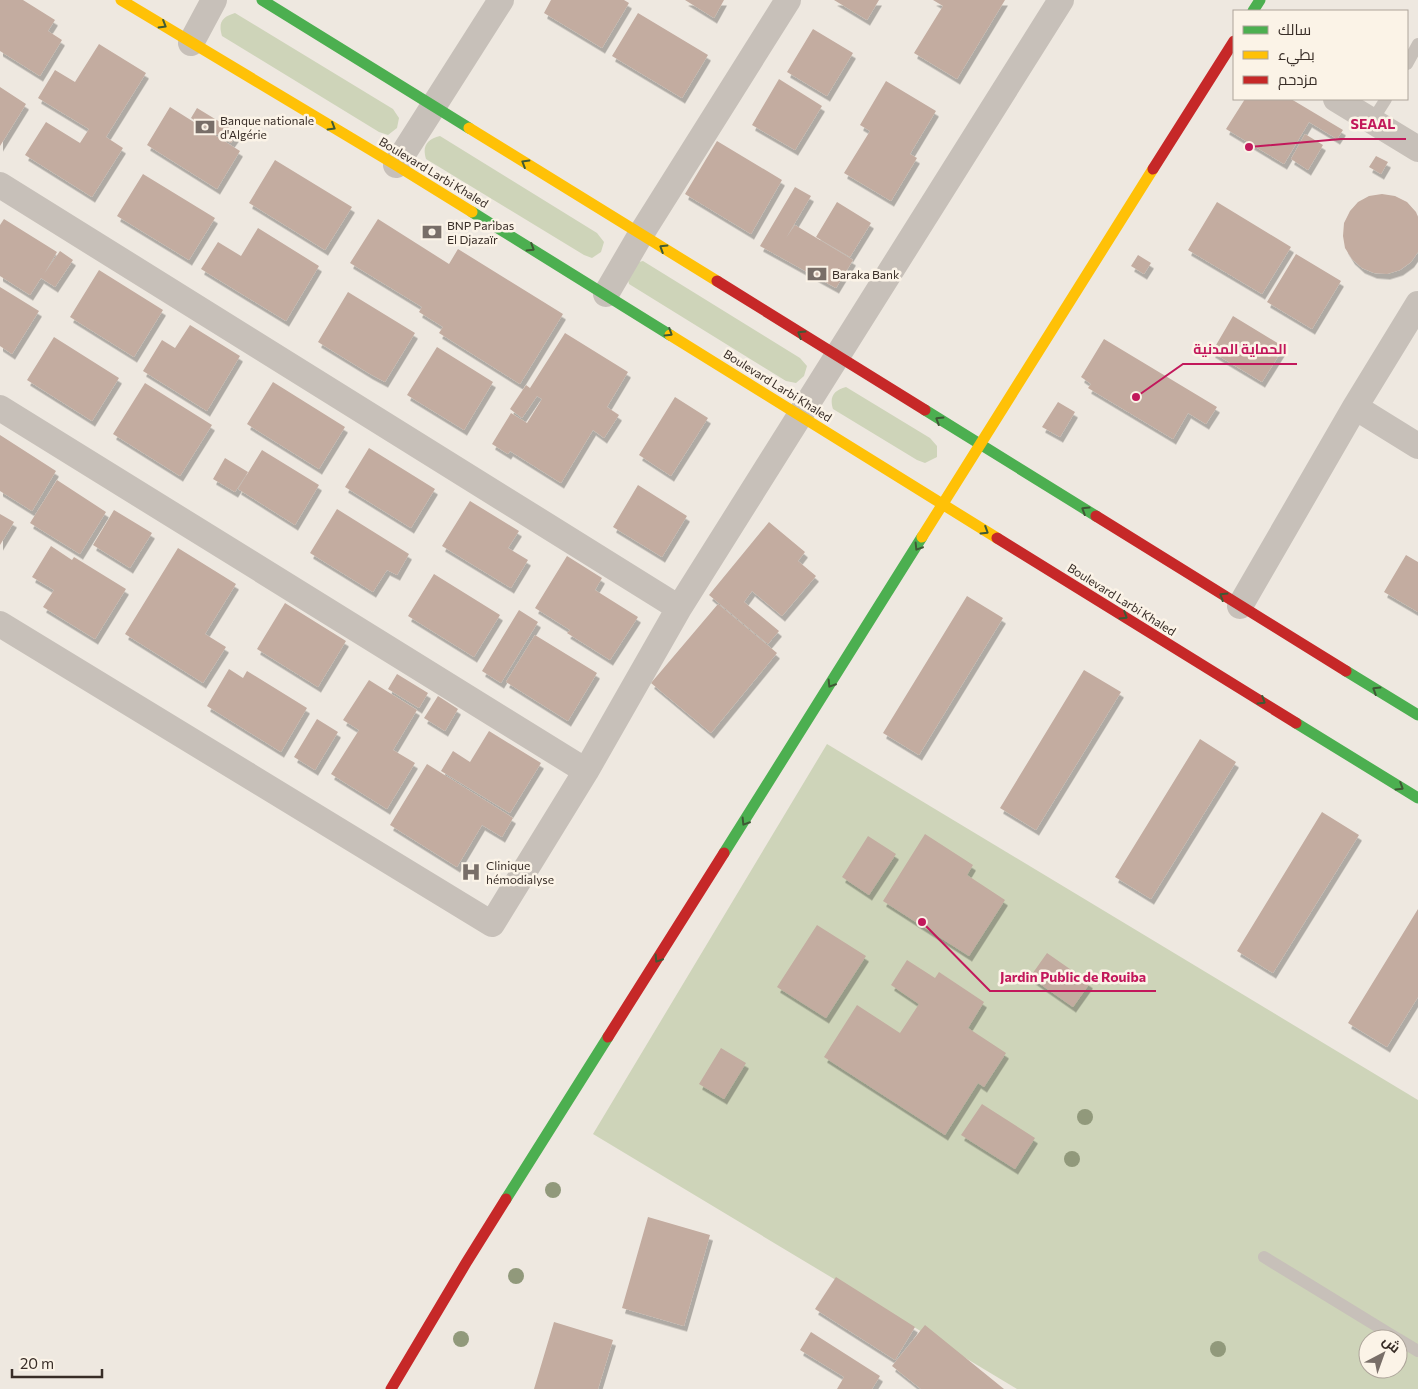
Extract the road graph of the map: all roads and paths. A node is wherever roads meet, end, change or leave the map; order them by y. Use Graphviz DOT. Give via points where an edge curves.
graph roads {
  1 [pos="121,0"];
  2 [pos="214,0"];
  3 [pos="262,0"];
  4 [pos="501,0"];
  5 [pos="788,0"];
  6 [pos="1061,0"];
  7 [pos="191,43"];
  8 [pos="1233,43"];
  9 [pos="1418,44"];
  10 [pos="1408,62"];
  11 [pos="1338,100"];
  12 [pos="1385,100"];
  13 [pos="433,107"];
  14 [pos="1372,121"];
  15 [pos="1418,149"];
  16 [pos="396,165"];
  17 [pos="0,185"];
  18 [pos="641,234"];
  19 [pos="606,294"];
  20 [pos="1418,304"];
  21 [pos="837,357"];
  22 [pos="1355,407"];
  23 [pos="0,408"];
  24 [pos="800,415"];
  25 [pos="981,446"];
  26 [pos="1418,446"];
  27 [pos="944,505"];
  28 [pos="1240,606"];
  29 [pos="679,608"];
  30 [pos="0,624"];
  31 [pos="1418,716"];
  32 [pos="586,771"];
  33 [pos="1418,798"];
  34 [pos="1264,1257"];
  35 [pos="1382,1329"];
  36 [pos="391,1389"];
  1 -- 7 [label="main road, Boulevard Larbi Khaled, one-way"];
  2 -- 7 [label="street"];
  3 -- 13 [label="main road"];
  4 -- 13 [label="street"];
  5 -- 18 [label="street"];
  6 -- 21 [label="street"];
  7 -- 16 [label="main road, Boulevard Larbi Khaled, one-way"];
  8 -- 25 [label="main road"];
  9 -- 10 [label="lane"];
  11 -- 14 [label="street"];
  12 -- 14 [label="lane"];
  13 -- 16 [label="street"];
  18 -- 13 [label="main road, one-way"];
  14 -- 15 [label="street"];
  16 -- 19 [label="main road, Boulevard Larbi Khaled, one-way"];
  17 -- 29 [label="street"];
  18 -- 19 [label="street"];
  21 -- 18 [label="main road, one-way"];
  19 -- 24 [label="main road, Boulevard Larbi Khaled, one-way"];
  20 -- 22 [label="street"];
  21 -- 24 [label="street"];
  25 -- 21 [label="main road, one-way"];
  22 -- 26 [label="street"];
  22 -- 28 [label="street"];
  23 -- 32 [label="street"];
  24 -- 27 [label="main road, Boulevard Larbi Khaled"];
  24 -- 29 [label="street"];
  25 -- 27 [label="main road"];
  28 -- 25 [label="main road, one-way"];
  27 -- 33 [label="main road, Boulevard Larbi Khaled, one-way"];
  27 -- 36 [label="main road, one-way" via="466,1263"];
  31 -- 28 [label="main road, one-way"];
  29 -- 32 [label="street"];
  30 -- 32 [label="street" via="492,924"];
  34 -- 35 [label="lane"];
}
